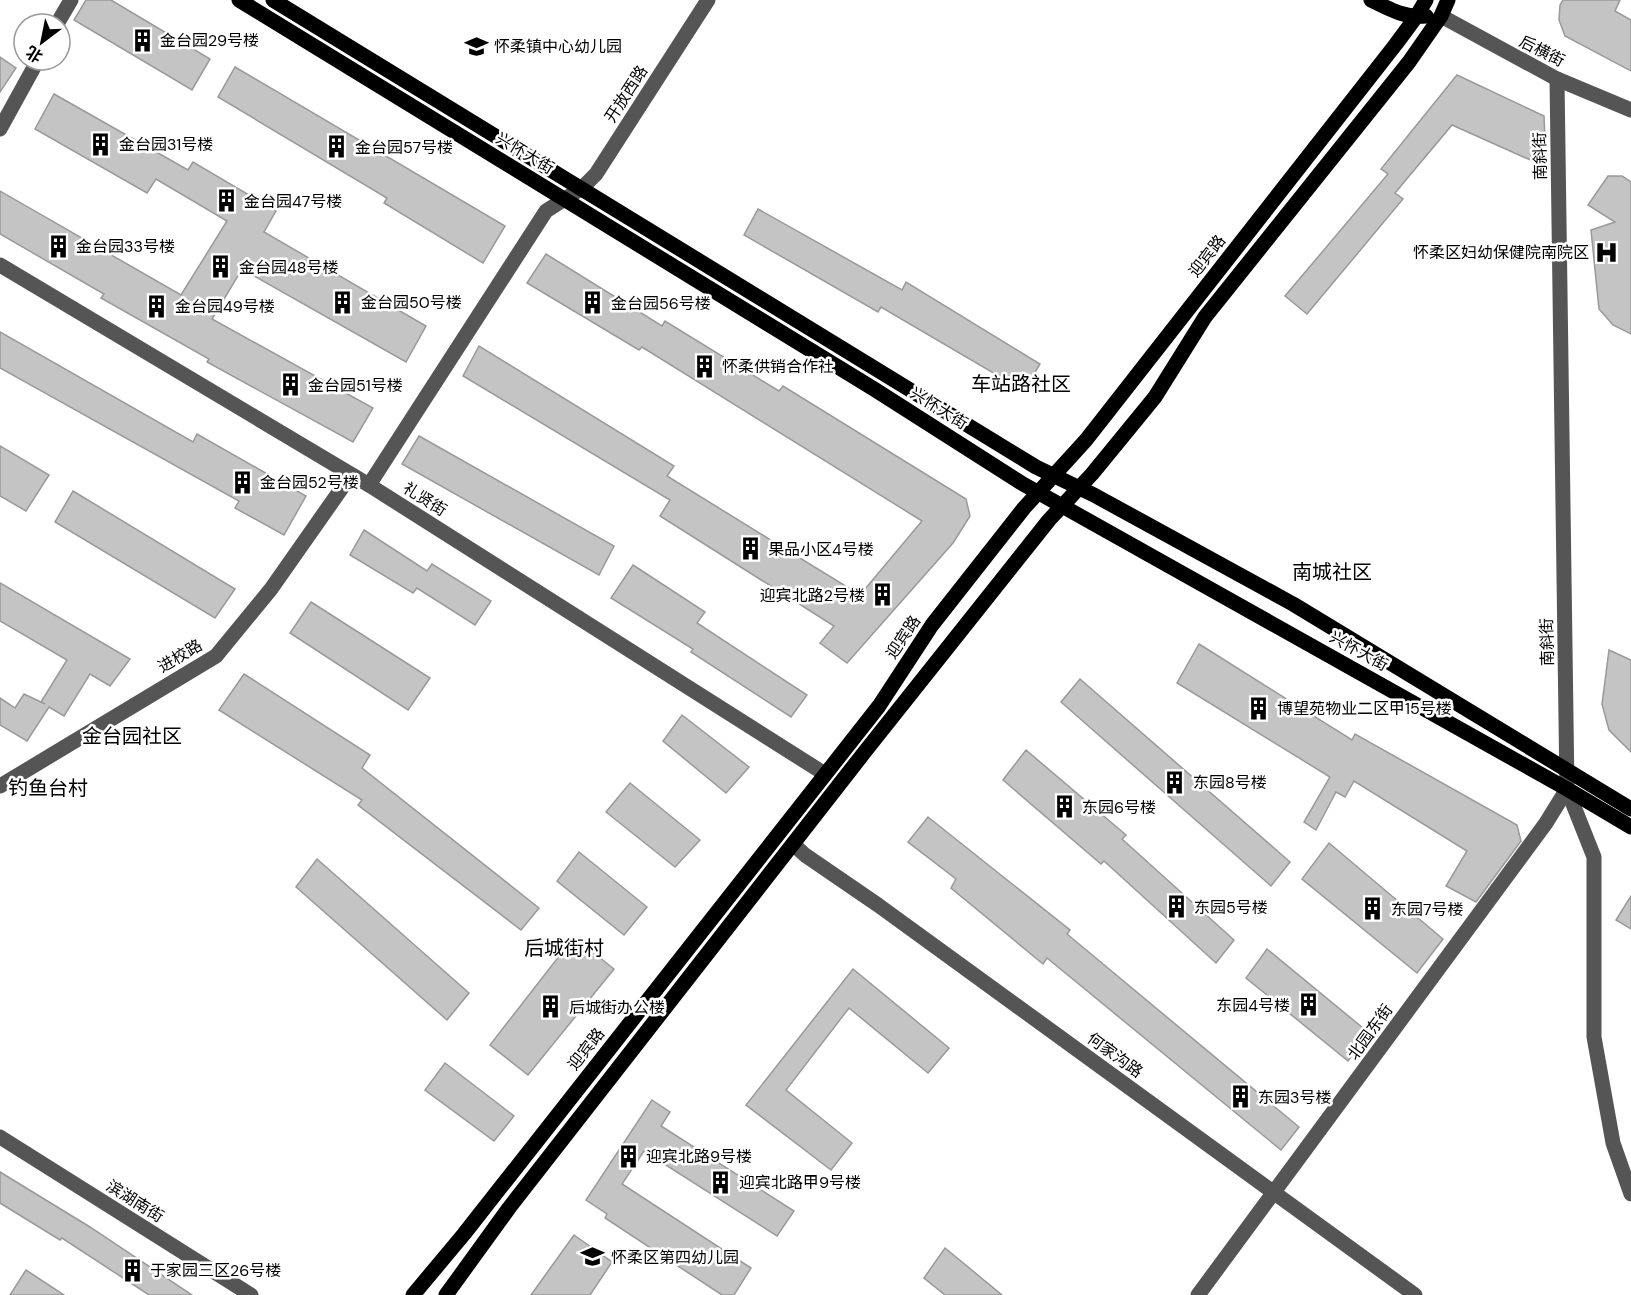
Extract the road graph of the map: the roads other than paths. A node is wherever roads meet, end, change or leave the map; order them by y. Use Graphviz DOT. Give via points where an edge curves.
graph roads {
  1 [pos="239,0"];
  2 [pos="273,0"];
  3 [pos="708,0"];
  4 [pos="1371,0"];
  5 [pos="1448,0"];
  6 [pos="1421,5"];
  7 [pos="1441,16"];
  8 [pos="31,72"];
  9 [pos="1557,79"];
  10 [pos="1631,110"];
  11 [pos="0,129"];
  12 [pos="582,188"];
  13 [pos="564,198"];
  14 [pos="0,265"];
  15 [pos="351,475"];
  16 [pos="1054,476"];
  17 [pos="369,485"];
  18 [pos="1078,488"];
  19 [pos="1039,493"];
  20 [pos="1062,506"];
  21 [pos="1567,771"];
  22 [pos="825,774"];
  23 [pos="0,786"];
  24 [pos="1567,789"];
  25 [pos="1631,809"];
  26 [pos="1631,827"];
  27 [pos="793,844"];
  28 [pos="0,1137"];
  29 [pos="1274,1193"];
  30 [pos="1631,1194"];
  31 [pos="251,1295"];
  32 [pos="413,1295"];
  33 [pos="446,1295"];
  34 [pos="1198,1295"];
  35 [pos="1414,1295"];
  1 -- 13 [label="main road, 兴怀大街"];
  2 -- 12 [label="main road, 兴怀大街"];
  3 -- 12 [label="street, 开放西路" via="596,174"];
  4 -- 6 [label="main road" via="1396,13"];
  5 -- 7 [label="main road"];
  6 -- 7 [label="main road"];
  6 -- 16 [label="main road, 迎宾路" via="1093,431"];
  7 -- 9 [label="street, 后横街"];
  7 -- 18 [label="main road" via="1205,317 1155,397"];
  8 -- 11 [label="street"];
  9 -- 10 [label="street, 后横街"];
  9 -- 21 [label="street, 南斜街"];
  12 -- 13 [label="street, 开放西路"];
  12 -- 16 [label="main road, 兴怀大街"];
  13 -- 17 [label="street, 开放西路" via="546,211"];
  13 -- 19 [label="main road, 兴怀大街"];
  14 -- 15 [label="street, 礼贤街"];
  15 -- 17 [label="street, 礼贤街"];
  15 -- 23 [label="street, 进校路" via="271,589 216,656"];
  16 -- 18 [label="main road, 兴怀大街"];
  16 -- 19 [label="main road, 迎宾路"];
  17 -- 22 [label="street, 礼贤街"];
  18 -- 20 [label="main road"];
  18 -- 21 [label="main road, 兴怀大街" via="1293,604"];
  19 -- 20 [label="main road, 兴怀大街"];
  19 -- 22 [label="main road, 迎宾路" via="932,626 879,706"];
  20 -- 24 [label="main road, 兴怀大街"];
  20 -- 27 [label="main road"];
  21 -- 24 [label="street, 南斜街"];
  21 -- 25 [label="main road, 兴怀大街"];
  22 -- 32 [label="main road, 迎宾路"];
  24 -- 26 [label="main road, 兴怀大街"];
  24 -- 29 [label="street, 北园东街"];
  24 -- 30 [label="street, 南斜街" via="1594,857 1594,1037 1612,1143"];
  27 -- 29 [label="street, 何家沟路"];
  27 -- 33 [label="main road" via="549,1156"];
  28 -- 31 [label="street, 滨湖南街"];
  29 -- 34 [label="street, 北园东街"];
  29 -- 35 [label="street, 何家沟路"];
}
